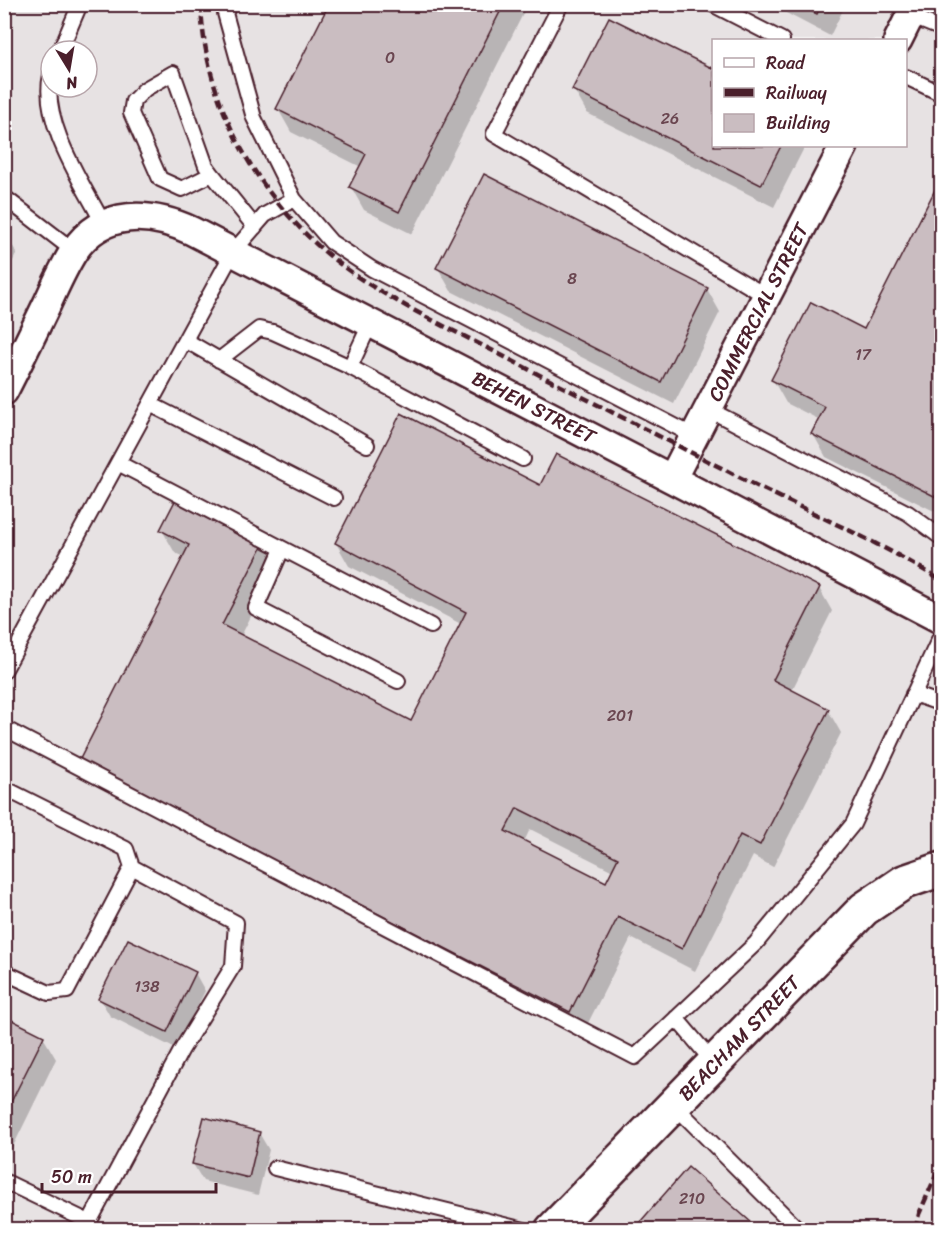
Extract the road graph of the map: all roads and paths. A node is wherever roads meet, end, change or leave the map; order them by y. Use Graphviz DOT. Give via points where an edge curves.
graph roads {
  1 [pos="80,4"];
  2 [pos="230,4"];
  3 [pos="561,4"];
  4 [pos="712,4"];
  5 [pos="913,10"];
  6 [pos="942,29"];
  7 [pos="65,39"];
  8 [pos="780,39"];
  9 [pos="898,39"];
  10 [pos="907,77"];
  11 [pos="942,94"];
  12 [pos="49,99"];
  13 [pos="843,147"];
  14 [pos="212,174"];
  15 [pos="4,197"];
  16 [pos="294,199"];
  17 [pos="111,223"];
  18 [pos="255,227"];
  19 [pos="74,251"];
  20 [pos="233,252"];
  21 [pos="766,296"];
  22 [pos="371,322"];
  23 [pos="185,340"];
  24 [pos="219,360"];
  25 [pos="350,367"];
  26 [pos="4,391"];
  27 [pos="150,404"];
  28 [pos="708,409"];
  29 [pos="694,436"];
  30 [pos="367,445"];
  31 [pos="524,459"];
  32 [pos="118,463"];
  33 [pos="672,479"];
  34 [pos="334,498"];
  35 [pos="942,538"];
  36 [pos="282,549"];
  37 [pos="942,620"];
  38 [pos="431,626"];
  39 [pos="942,633"];
  40 [pos="6,664"];
  41 [pos="398,681"];
  42 [pos="913,694"];
  43 [pos="942,704"];
  44 [pos="4,728"];
  45 [pos="4,789"];
  46 [pos="132,867"];
  47 [pos="942,869"];
  48 [pos="4,972"];
  49 [pos="676,1018"];
  50 [pos="714,1063"];
  51 [pos="674,1105"];
  52 [pos="275,1168"];
  53 [pos="4,1181"];
  54 [pos="87,1226"];
  55 [pos="524,1230"];
  56 [pos="552,1230"];
  57 [pos="799,1230"];
  1 -- 7 [label="lane"];
  2 -- 16 [label="lane" via="225,13 254,118"];
  3 -- 21 [label="lane" via="494,134"];
  4 -- 8 [label="lane"];
  5 -- 6 [label="lane"];
  5 -- 9 [label="street"];
  10 -- 11 [label="lane"];
  12 -- 17 [label="lane" via="53,122"];
  13 -- 21 [label="street, COMMERCIAL STREET"];
  14 -- 14 [label="lane" via="173,73 145,88 133,101 131,114 160,179 182,189"];
  14 -- 18 [label="lane"];
  15 -- 19 [label="lane"];
  16 -- 18 [label="lane" via="265,215"];
  16 -- 29 [label="lane" via="331,242 372,269"];
  17 -- 19 [label="street" via="91,233"];
  17 -- 20 [label="street, BEHEN STREET" via="132,217 162,219"];
  18 -- 20 [label="lane"];
  19 -- 26 [label="street"];
  20 -- 22 [label="street, BEHEN STREET"];
  20 -- 23 [label="lane"];
  21 -- 28 [label="street, COMMERCIAL STREET"];
  22 -- 25 [label="lane"];
  22 -- 33 [label="street, BEHEN STREET"];
  23 -- 24 [label="lane"];
  23 -- 27 [label="lane"];
  24 -- 25 [label="lane" via="259,329"];
  24 -- 30 [label="lane"];
  25 -- 31 [label="lane"];
  27 -- 32 [label="lane"];
  27 -- 34 [label="lane"];
  28 -- 29 [label="street, COMMERCIAL STREET"];
  28 -- 35 [label="lane" via="908,513"];
  29 -- 33 [label="street, COMMERCIAL STREET"];
  32 -- 36 [label="lane"];
  32 -- 40 [label="lane"];
  33 -- 37 [label="street, BEHEN STREET"];
  36 -- 38 [label="lane"];
  36 -- 41 [label="lane" via="256,608"];
  39 -- 42 [label="lane"];
  42 -- 43 [label="lane"];
  42 -- 49 [label="lane" via="853,824 756,943"];
  44 -- 49 [label="lane" via="635,1057"];
  45 -- 46 [label="lane" via="126,849"];
  46 -- 48 [label="lane" via="67,991 49,993"];
  46 -- 54 [label="lane" via="236,923 233,966 182,1049"];
  47 -- 50 [label="main road, BEACHAM STREET" via="904,882 864,909"];
  49 -- 50 [label="lane"];
  50 -- 51 [label="main road, BEACHAM STREET"];
  51 -- 56 [label="main road, BEACHAM STREET"];
  51 -- 57 [label="lane"];
  52 -- 55 [label="lane"];
  53 -- 54 [label="lane"];
}
